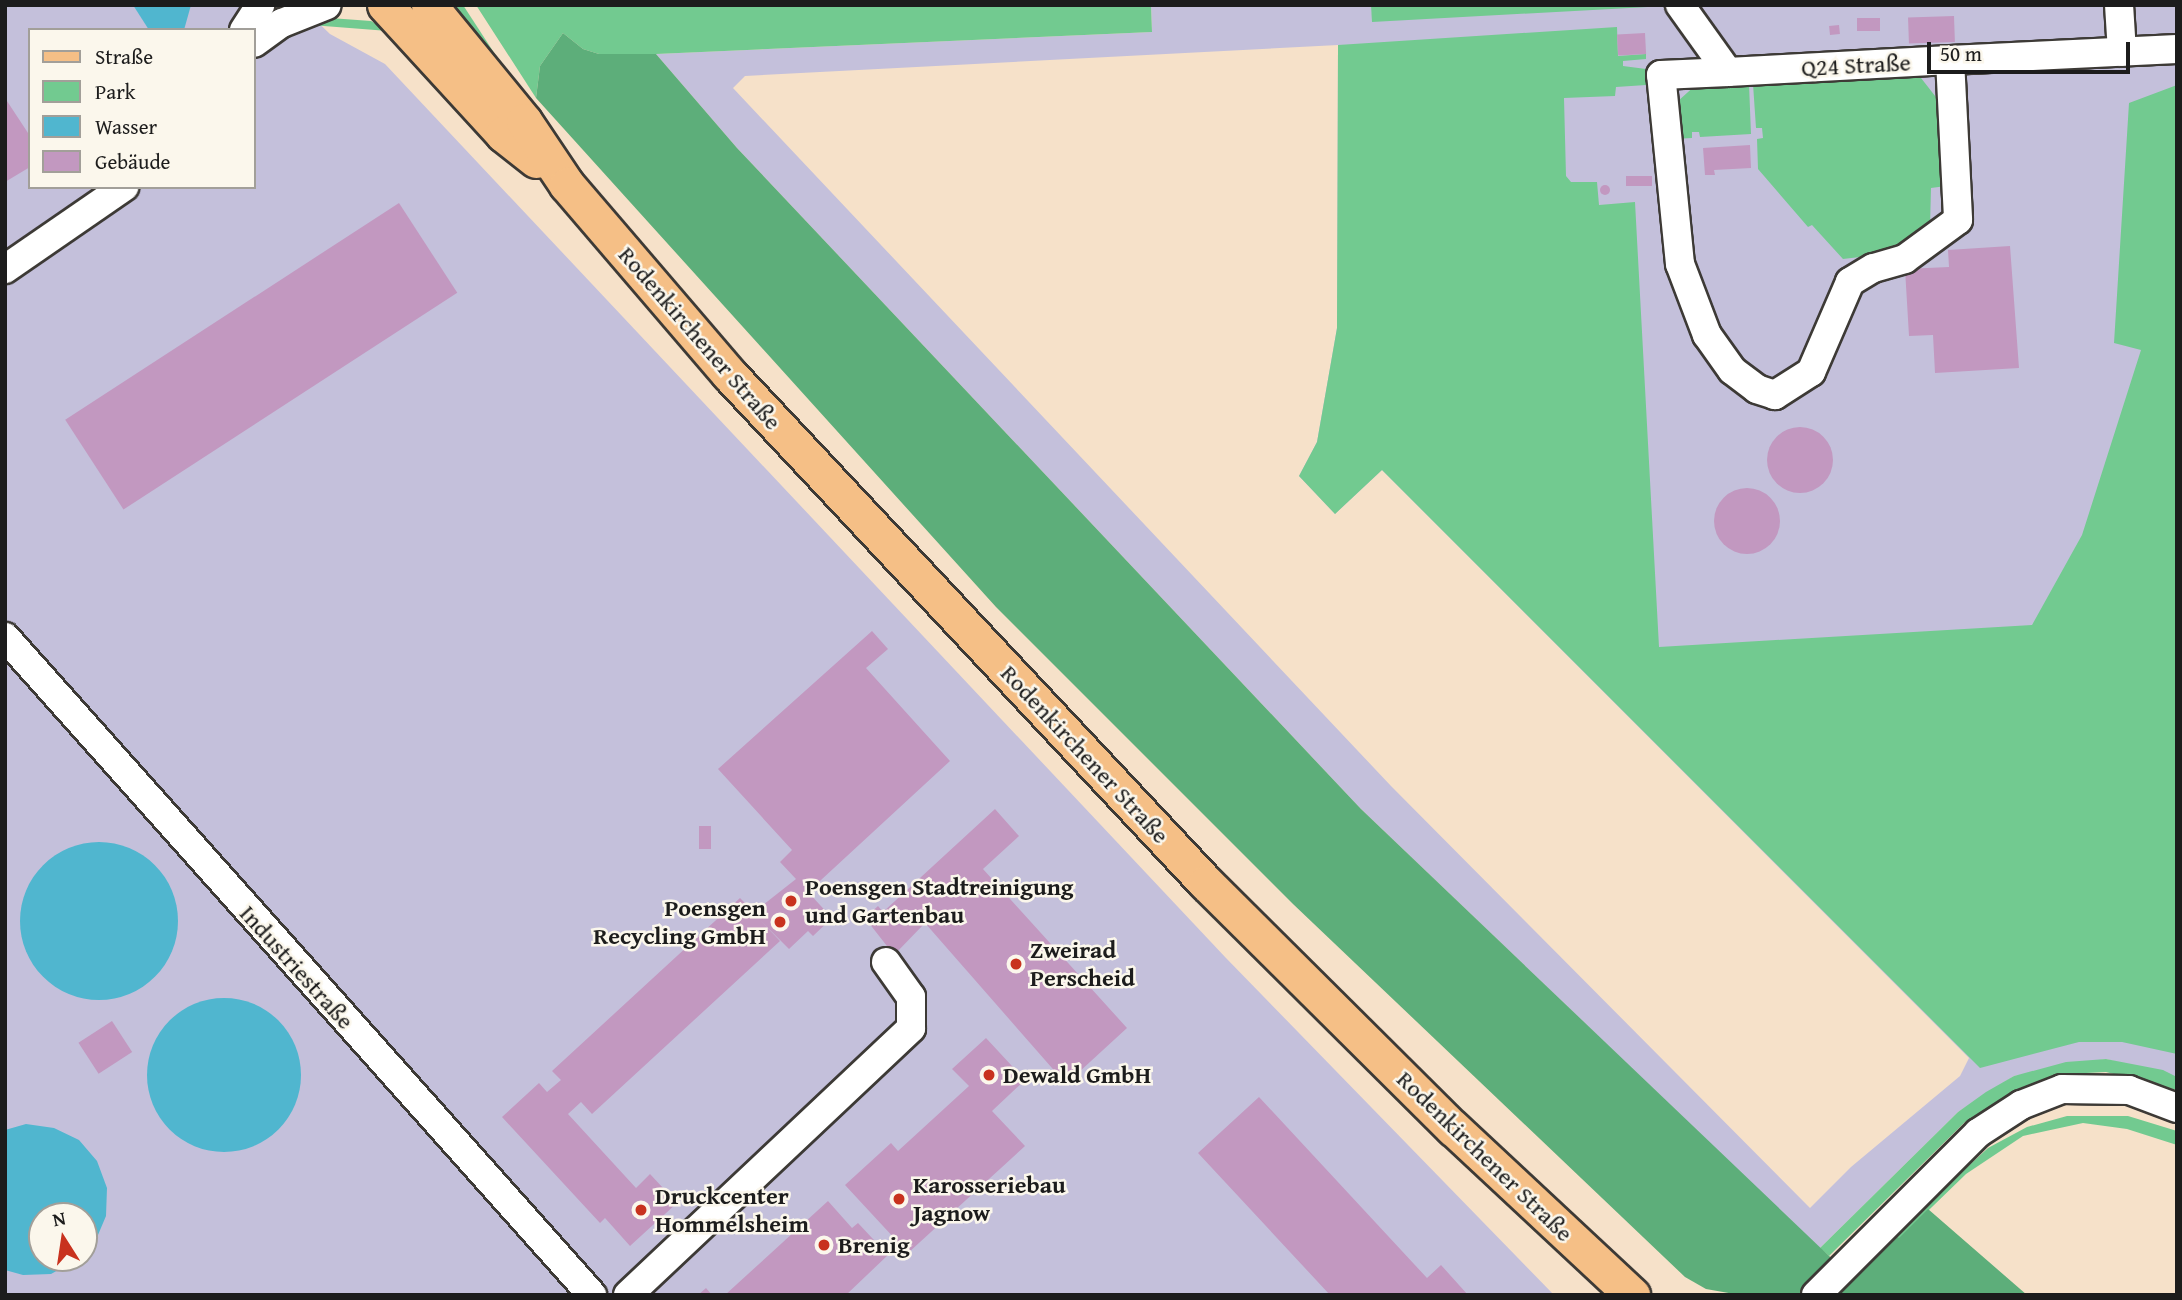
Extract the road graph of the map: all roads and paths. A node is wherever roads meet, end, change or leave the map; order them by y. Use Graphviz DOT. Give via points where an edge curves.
graph roads {
  1 [pos="260,5"];
  2 [pos="327,5"];
  3 [pos="385,5"];
  4 [pos="429,5"];
  5 [pos="1680,5"];
  6 [pos="2119,5"];
  7 [pos="245,28"];
  8 [pos="256,42"];
  9 [pos="2177,49"];
  10 [pos="2122,52"];
  11 [pos="1950,61"];
  12 [pos="1728,72"];
  13 [pos="568,185"];
  14 [pos="121,189"];
  15 [pos="5,269"];
  16 [pos="5,637"];
  17 [pos="886,962"];
  18 [pos="2177,1108"];
  19 [pos="1537,1206"];
  20 [pos="592,1295"];
  21 [pos="628,1295"];
  22 [pos="1600,1295"];
  23 [pos="1632,1295"];
  24 [pos="1816,1295"];
  1 -- 7 [label="street"];
  2 -- 8 [label="street" via="282,23"];
  3 -- 13 [label="main road, Rodenkirchener Straße" via="503,134"];
  4 -- 13 [label="main road, Rodenkirchener Straße" via="524,121"];
  5 -- 12 [label="street"];
  6 -- 10 [label="street"];
  9 -- 10 [label="street, Q24 Straße"];
  10 -- 11 [label="street, Q24 Straße"];
  11 -- 12 [label="street, Q24 Straße"];
  11 -- 12 [label="street, Q24 Straße" via="1958,220 1905,259 1872,268 1850,282 1811,372 1775,395 1757,389 1732,370 1707,335 1680,264 1661,75"];
  13 -- 19 [label="main road, Rodenkirchener Straße" via="729,374 1206,883"];
  14 -- 15 [label="street"];
  16 -- 20 [label="street, Industriestraße"];
  17 -- 21 [label="street" via="911,997 911,1028"];
  18 -- 24 [label="street" via="2129,1090 2062,1089 2021,1105 1978,1133"];
  19 -- 22 [label="main road"];
  19 -- 23 [label="main road, Rodenkirchener Straße"];
}
